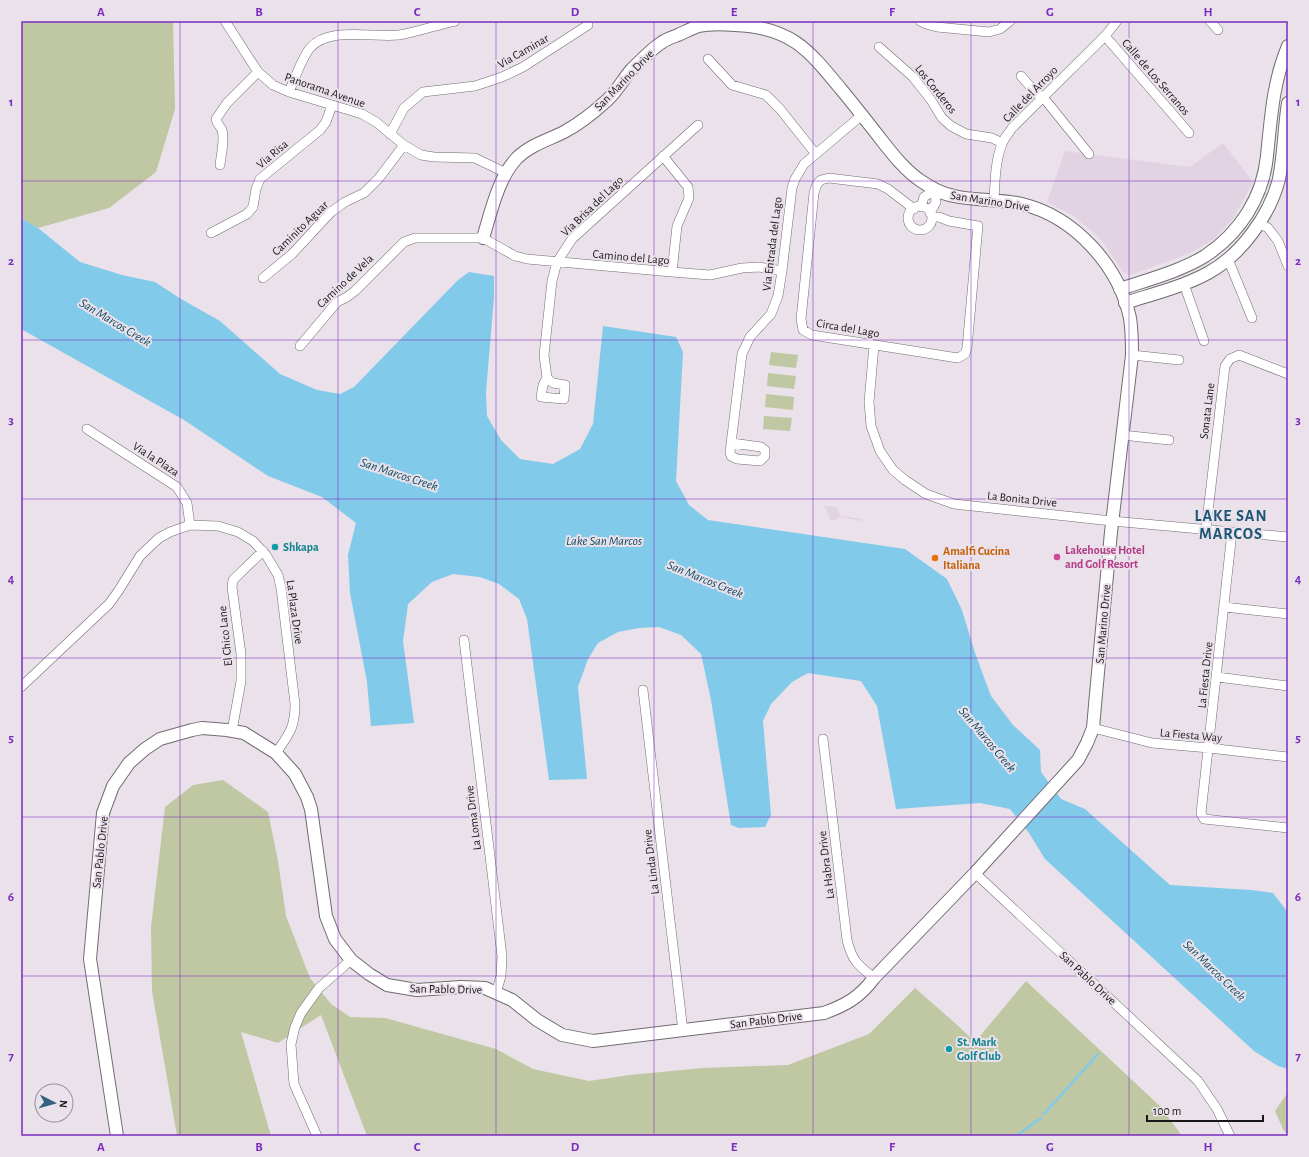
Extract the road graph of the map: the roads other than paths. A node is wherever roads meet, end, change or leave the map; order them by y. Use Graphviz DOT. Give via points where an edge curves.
graph roads {
  1 [pos="455,21"];
  2 [pos="920,21"];
  3 [pos="1010,21"];
  4 [pos="1210,21"];
  5 [pos="226,22"];
  6 [pos="741,23"];
  7 [pos="1112,23"];
  8 [pos="588,25"];
  9 [pos="1218,30"];
  10 [pos="1105,36"];
  11 [pos="1288,46"];
  12 [pos="879,47"];
  13 [pos="708,59"];
  14 [pos="258,72"];
  15 [pos="1020,76"];
  16 [pos="289,92"];
  17 [pos="1043,97"];
  18 [pos="1272,102"];
  19 [pos="1288,104"];
  20 [pos="332,105"];
  21 [pos="862,115"];
  22 [pos="698,124"];
  23 [pos="1188,133"];
  24 [pos="390,134"];
  25 [pos="1002,143"];
  26 [pos="404,145"];
  27 [pos="815,153"];
  28 [pos="1089,154"];
  29 [pos="664,156"];
  30 [pos="220,166"];
  31 [pos="506,173"];
  32 [pos="1283,179"];
  33 [pos="934,190"];
  34 [pos="994,201"];
  35 [pos="918,208"];
  36 [pos="931,215"];
  37 [pos="1260,224"];
  38 [pos="211,233"];
  39 [pos="483,238"];
  40 [pos="1228,259"];
  41 [pos="557,262"];
  42 [pos="1288,266"];
  43 [pos="782,271"];
  44 [pos="672,272"];
  45 [pos="262,278"];
  46 [pos="1184,284"];
  47 [pos="1120,289"];
  48 [pos="1125,303"];
  49 [pos="1252,318"];
  50 [pos="1204,341"];
  51 [pos="874,345"];
  52 [pos="300,346"];
  53 [pos="1132,355"];
  54 [pos="1179,360"];
  55 [pos="1288,374"];
  56 [pos="547,378"];
  57 [pos="87,429"];
  58 [pos="1122,435"];
  59 [pos="1169,440"];
  60 [pos="732,443"];
  61 [pos="1112,521"];
  62 [pos="190,526"];
  63 [pos="1206,529"];
  64 [pos="1232,532"];
  65 [pos="1288,537"];
  66 [pos="263,552"];
  67 [pos="1224,607"];
  68 [pos="1288,614"];
  69 [pos="464,640"];
  70 [pos="1217,678"];
  71 [pos="1288,686"];
  72 [pos="21,687"];
  73 [pos="643,690"];
  74 [pos="1092,728"];
  75 [pos="232,731"];
  76 [pos="823,739"];
  77 [pos="1209,748"];
  78 [pos="276,752"];
  79 [pos="1288,757"];
  80 [pos="1288,828"];
  81 [pos="975,873"];
  82 [pos="350,960"];
  83 [pos="874,978"];
  84 [pos="496,993"];
  85 [pos="683,1031"];
  86 [pos="117,1136"];
  87 [pos="317,1136"];
  88 [pos="1230,1136"];
  1 -- 16 [label="street" via="398,35 339,34 320,41 310,48"];
  2 -- 3 [label="street" via="937,27 989,32 1000,30"];
  4 -- 9 [label="street"];
  5 -- 14 [label="street, Panorama Avenue"];
  6 -- 21 [label="street, San Marino Drive" via="774,31 806,48"];
  6 -- 31 [label="street, San Marino Drive" via="697,26 662,42 633,68 605,102 582,121 528,149 516,159"];
  7 -- 10 [label="street, Calle del Arroyo"];
  8 -- 24 [label="street, Via Caminar" via="523,67 502,77 475,86 423,92 404,108"];
  10 -- 17 [label="street, Calle del Arroyo"];
  10 -- 23 [label="street, Calle de Los Serranos"];
  11 -- 18 [label="street" via="1279,69"];
  12 -- 25 [label="street, Los Corderos" via="913,77 942,118 951,126 966,134 992,138"];
  13 -- 27 [label="street" via="732,85 766,95"];
  14 -- 16 [label="street, Panorama Avenue" via="273,85"];
  14 -- 30 [label="street" via="227,103 216,119 223,137"];
  15 -- 17 [label="street"];
  16 -- 20 [label="street, Panorama Avenue"];
  17 -- 25 [label="street, Calle del Arroyo" via="1012,128"];
  17 -- 28 [label="street"];
  18 -- 19 [label="street"];
  18 -- 47 [label="street" via="1265,171 1257,195 1240,225 1214,250 1195,261"];
  19 -- 32 [label="street"];
  20 -- 24 [label="street, Panorama Avenue" via="362,114"];
  20 -- 38 [label="street, Via Risa" via="320,130 260,179 253,207 248,214"];
  21 -- 27 [label="street, Via Entrada del Lago"];
  21 -- 33 [label="street, San Marino Drive" via="897,160"];
  22 -- 29 [label="street, Via Brisa del Lago"];
  24 -- 26 [label="street, Panorama Avenue"];
  25 -- 34 [label="street, Calle del Arroyo" via="996,166"];
  26 -- 31 [label="street, Panorama Avenue" via="421,154 434,157 475,158"];
  26 -- 45 [label="street, Caminito Aguar" via="364,193 331,212 292,254"];
  27 -- 43 [label="street, Via Entrada del Lago" via="804,164 792,188"];
  29 -- 41 [label="street, Via Brisa del Lago" via="572,239"];
  29 -- 44 [label="street" via="688,187 689,198 677,226"];
  31 -- 39 [label="street, San Marino Drive"];
  32 -- 37 [label="street"];
  33 -- 34 [label="street, San Marino Drive" via="953,196"];
  33 -- 35 [label="street" via="924,197"];
  33 -- 36 [label="street" via="936,202"];
  34 -- 47 [label="street, San Marino Drive" via="1033,207 1070,228 1092,246 1112,272"];
  35 -- 36 [label="street, Circa del Lago" via="925,208"];
  35 -- 36 [label="street" via="911,211 908,218 910,225 916,230 928,227"];
  35 -- 51 [label="street, Circa del Lago" via="878,184 829,178 821,180 814,192 801,319 803,330 812,335"];
  36 -- 51 [label="street, Circa del Lago" via="978,226 965,354 958,358"];
  37 -- 40 [label="street"];
  37 -- 42 [label="street" via="1268,228 1278,241"];
  39 -- 41 [label="street, Camino del Lago" via="515,256"];
  39 -- 52 [label="street, Camino de Vela" via="414,238 404,242 355,291 337,302"];
  40 -- 46 [label="street"];
  40 -- 49 [label="street"];
  41 -- 44 [label="street, Camino del Lago"];
  41 -- 56 [label="street, Via Brisa del Lago" via="552,282 544,356"];
  43 -- 44 [label="street, Camino del Lago" via="742,268 710,275"];
  43 -- 60 [label="street, Via Entrada del Lago" via="778,296 770,314 750,337 742,354"];
  46 -- 48 [label="street"];
  46 -- 50 [label="street"];
  47 -- 48 [label="street, San Marino Drive"];
  48 -- 53 [label="street, San Marino Drive" via="1130,319"];
  51 -- 61 [label="street, La Bonita Drive" via="869,402 870,426 880,451 893,470 905,480 926,494 954,504"];
  53 -- 54 [label="street"];
  53 -- 58 [label="street, San Marino Drive"];
  55 -- 63 [label="street, Sonata Lane" via="1239,355 1230,359 1225,366"];
  57 -- 62 [label="street, Via la Plaza" via="177,487 187,503"];
  58 -- 59 [label="street"];
  58 -- 61 [label="street, San Marino Drive"];
  61 -- 63 [label="street, La Bonita Drive"];
  61 -- 74 [label="street, San Marino Drive"];
  62 -- 66 [label="street, La Plaza Drive" via="218,526 238,532 253,541"];
  62 -- 72 [label="street, La Plaza Drive" via="159,538 140,556 109,604"];
  63 -- 64 [label="street, La Bonita Drive"];
  64 -- 65 [label="street, La Bonita Drive"];
  64 -- 67 [label="street, La Fiesta Drive"];
  66 -- 75 [label="street, El Chico Lane" via="233,580 241,654 241,681"];
  66 -- 78 [label="street, La Plaza Drive" via="278,576 281,588 295,704 291,730"];
  67 -- 68 [label="street"];
  67 -- 70 [label="street, La Fiesta Drive"];
  69 -- 84 [label="street, La Loma Drive" via="502,956 501,976"];
  70 -- 71 [label="street"];
  70 -- 77 [label="street, La Fiesta Drive"];
  73 -- 85 [label="street, La Linda Drive"];
  74 -- 77 [label="street, La Fiesta Way" via="1152,743"];
  74 -- 81 [label="street, San Marino Drive" via="1078,760"];
  75 -- 78 [label="street, San Pablo Drive" via="244,733"];
  75 -- 86 [label="street, San Pablo Drive" via="202,728 159,739 129,763 113,786 103,813 90,959"];
  76 -- 83 [label="street, La Habra Drive" via="847,940 850,953"];
  77 -- 79 [label="street, La Fiesta Way"];
  77 -- 80 [label="street, La Fiesta Drive" via="1202,814 1204,819"];
  78 -- 82 [label="street, San Pablo Drive" via="295,774 307,797 311,809 326,916 335,939"];
  81 -- 83 [label="street, San Pablo Drive"];
  81 -- 88 [label="street, San Pablo Drive" via="1198,1081 1217,1109"];
  82 -- 84 [label="street, San Pablo Drive" via="388,985 417,990 486,988"];
  82 -- 87 [label="street" via="319,988 301,1013 291,1044 294,1084"];
  83 -- 85 [label="street, San Pablo Drive" via="853,1000 824,1013"];
  84 -- 85 [label="street, San Pablo Drive" via="512,1000 537,1020 562,1035 593,1041"];
}
